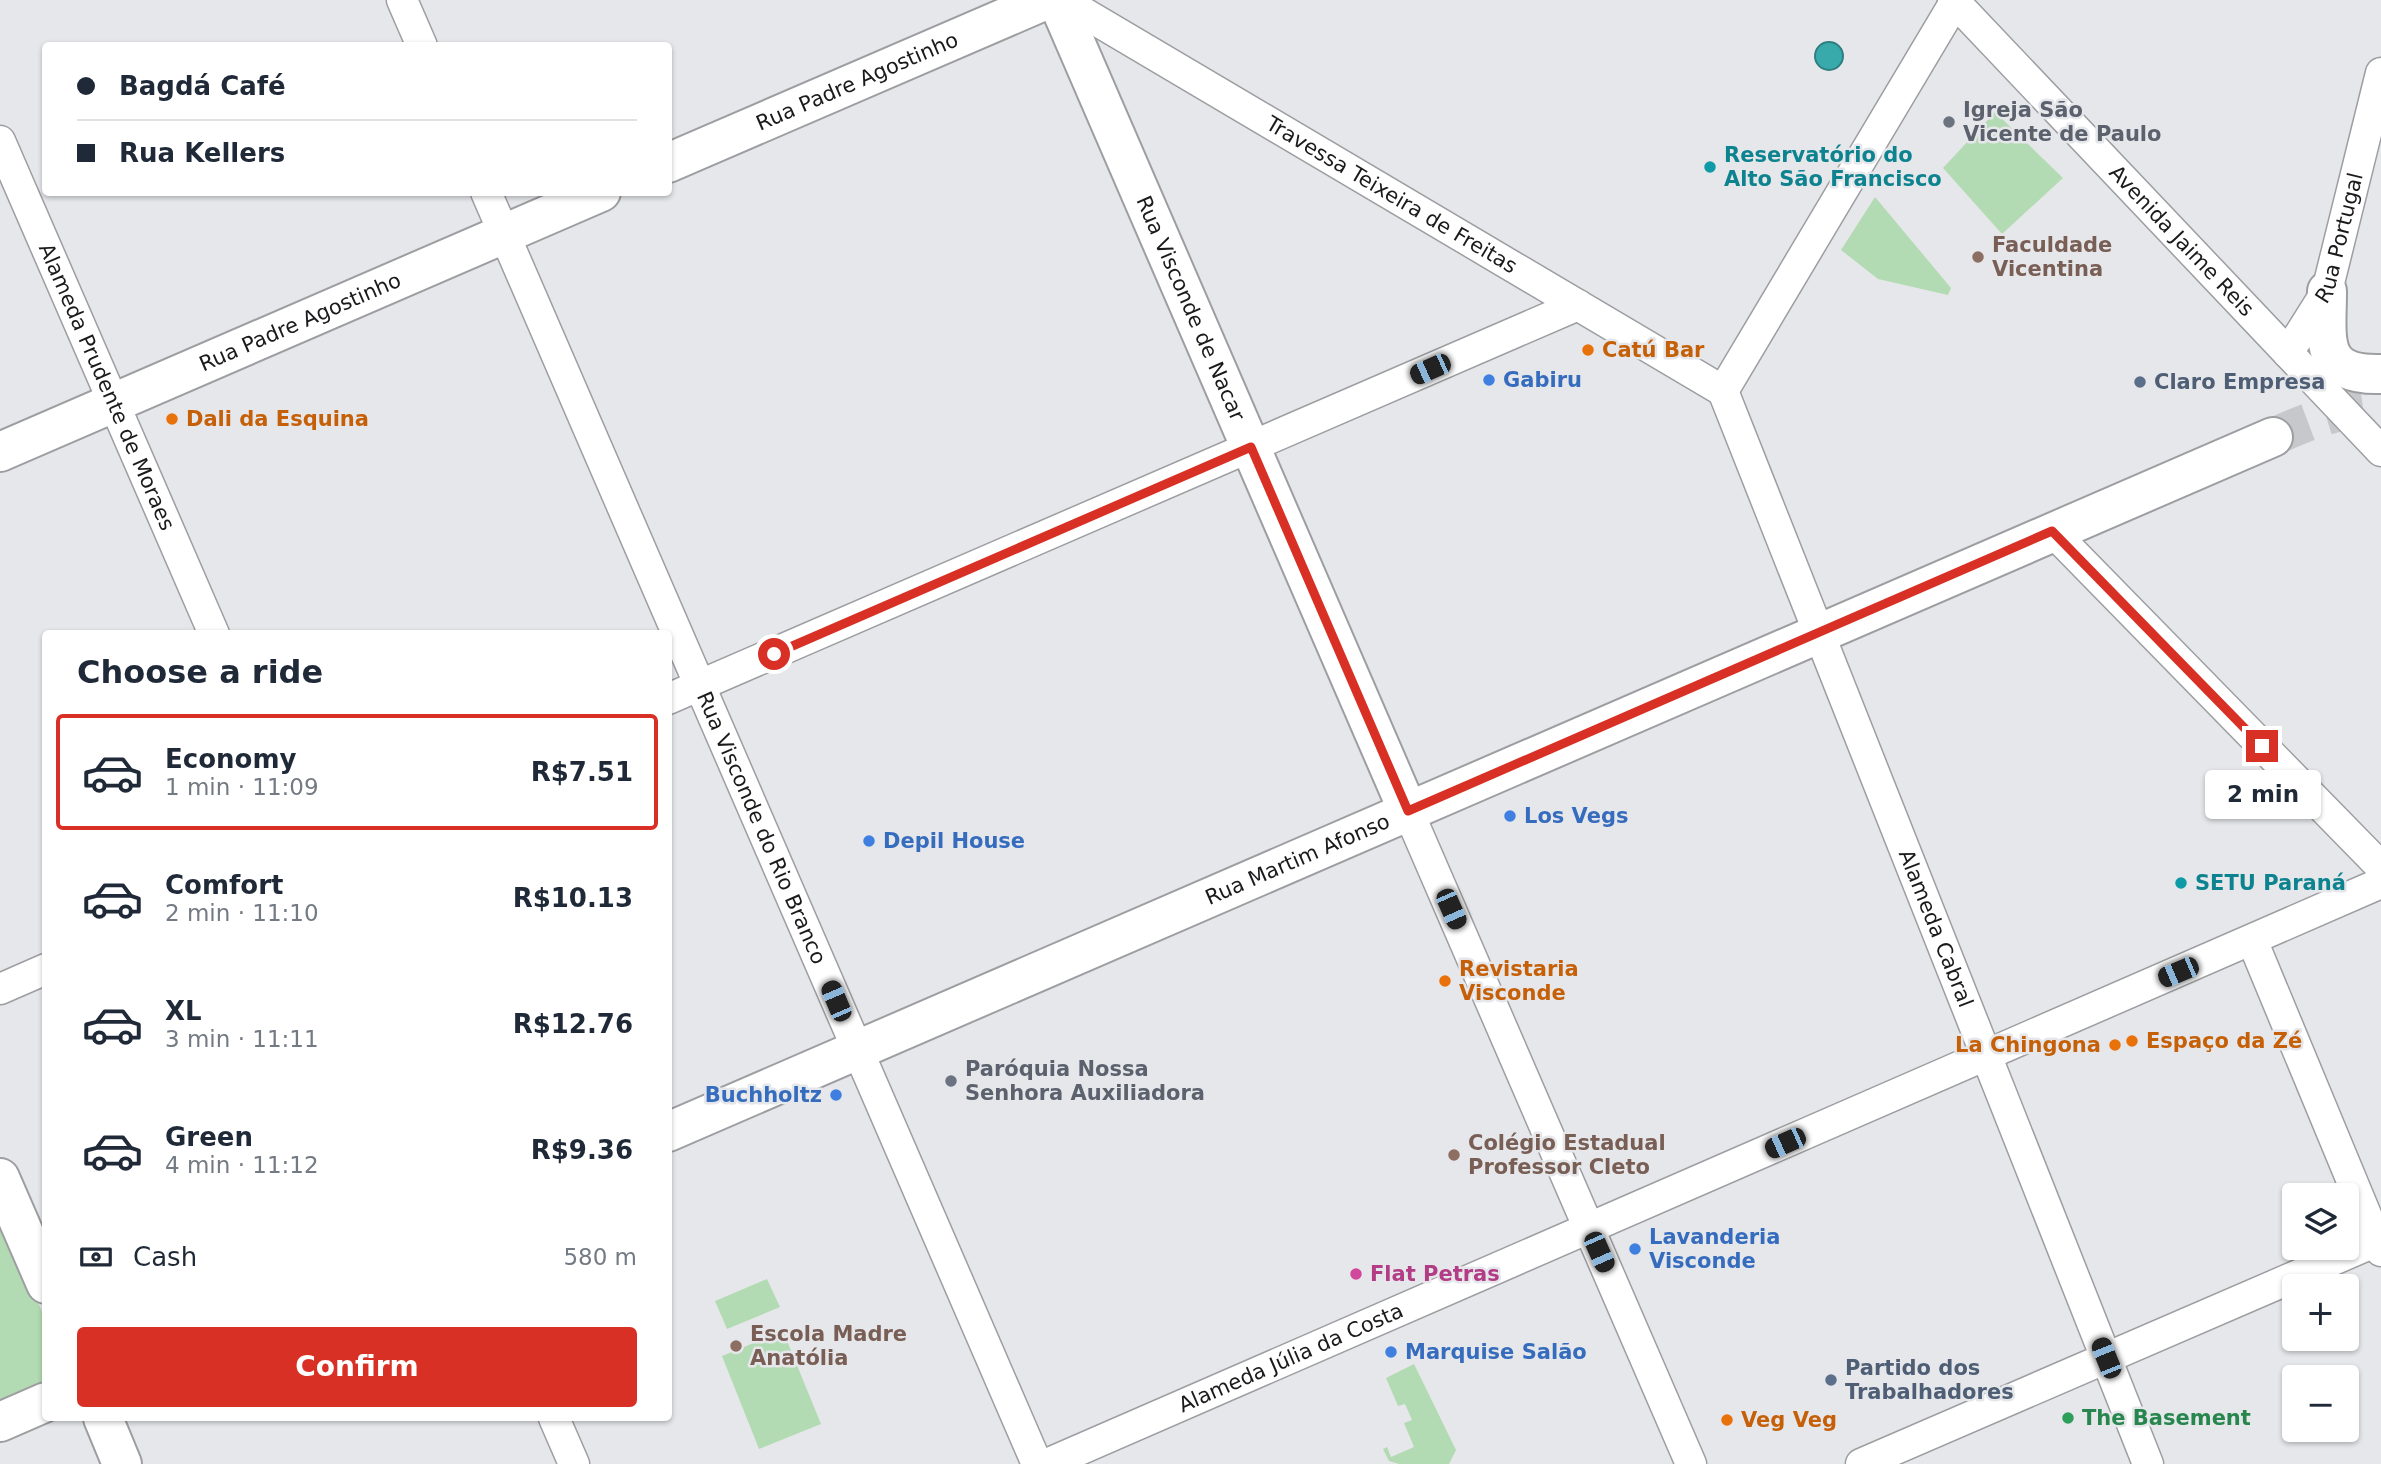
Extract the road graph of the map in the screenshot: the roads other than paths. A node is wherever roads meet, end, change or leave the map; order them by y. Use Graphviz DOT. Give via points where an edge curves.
graph roads {
  1 [pos="402,0"];
  2 [pos="1046,0"];
  3 [pos="1059,0"];
  4 [pos="1954,1"];
  5 [pos="420,42"];
  6 [pos="2381,73"];
  7 [pos="0,141"];
  8 [pos="672,161"];
  9 [pos="488,196"];
  10 [pos="592,196"];
  11 [pos="504,234"];
  12 [pos="2327,291"];
  13 [pos="1578,305"];
  14 [pos="2287,352"];
  15 [pos="2381,374"];
  16 [pos="1723,391"];
  17 [pos="113,403"];
  18 [pos="2273,437"];
  19 [pos="1251,447"];
  20 [pos="2381,451"];
  21 [pos="0,452"];
  22 [pos="2052,531"];
  23 [pos="212,630"];
  24 [pos="1819,632"];
  25 [pos="700,685"];
  26 [pos="672,697"];
  27 [pos="1408,811"];
  28 [pos="2381,867"];
  29 [pos="2381,883"];
  30 [pos="2252,940"];
  31 [pos="42,971"];
  32 [pos="0,989"];
  33 [pos="858,1050"];
  34 [pos="1986,1055"];
  35 [pos="672,1130"];
  36 [pos="0,1178"];
  37 [pos="1589,1228"];
  38 [pos="2379,1246"];
  39 [pos="42,1275"];
  40 [pos="2106,1358"];
  41 [pos="42,1404"];
  42 [pos="104,1421"];
  43 [pos="555,1421"];
  44 [pos="0,1422"];
  45 [pos="122,1464"];
  46 [pos="574,1464"];
  47 [pos="1037,1464"];
  48 [pos="1047,1464"];
  49 [pos="1691,1464"];
  50 [pos="1861,1464"];
  51 [pos="2148,1464"];
  1 -- 5 [label="street"];
  2 -- 8 [label="main road, Rua Padre Agostinho"];
  3 -- 13 [label="street, Travessa Teixeira de Freitas"];
  3 -- 19 [label="main road, Rua Visconde de Nacar"];
  4 -- 14 [label="street, Avenida Jaime Reis"];
  4 -- 16 [label="street"];
  6 -- 12 [label="street, Rua Portugal"];
  7 -- 17 [label="street, Alameda Prudente de Moraes"];
  9 -- 11 [label="street, Rua Visconde do Rio Branco"];
  10 -- 11 [label="main road, Rua Padre Agostinho"];
  11 -- 17 [label="main road, Rua Padre Agostinho"];
  11 -- 25 [label="street, Rua Visconde do Rio Branco"];
  12 -- 14 [label="street, Rua Portugal"];
  12 -- 15 [label="main road" via="2327,341 2333,359 2349,372"];
  13 -- 16 [label="street, Travessa Teixeira de Freitas"];
  13 -- 19 [label="street"];
  14 -- 20 [label="street, Avenida Jaime Reis"];
  16 -- 24 [label="street, Alameda Cabral"];
  17 -- 21 [label="main road, Rua Padre Agostinho"];
  17 -- 23 [label="street, Alameda Prudente de Moraes"];
  18 -- 22 [label="main road, Rua Martim Afonso"];
  19 -- 25 [label="street"];
  19 -- 27 [label="main road, Rua Visconde de Nacar"];
  22 -- 24 [label="main road, Rua Martim Afonso"];
  22 -- 28 [label="street"];
  24 -- 27 [label="main road, Rua Martim Afonso"];
  24 -- 34 [label="street, Alameda Cabral"];
  25 -- 26 [label="street"];
  25 -- 33 [label="street, Rua Visconde do Rio Branco"];
  27 -- 33 [label="main road, Rua Martim Afonso"];
  27 -- 37 [label="street, Rua Visconde de Nacar"];
  29 -- 30 [label="street, Alameda Júlia da Costa"];
  30 -- 34 [label="street, Alameda Júlia da Costa"];
  30 -- 38 [label="street"];
  31 -- 32 [label="street"];
  33 -- 35 [label="main road, Rua Martim Afonso"];
  33 -- 47 [label="street, Rua Visconde do Rio Branco"];
  34 -- 37 [label="street, Alameda Júlia da Costa"];
  34 -- 40 [label="street, Alameda Cabral"];
  36 -- 39 [label="main road"];
  37 -- 48 [label="street, Alameda Júlia da Costa"];
  37 -- 49 [label="street, Rua Visconde de Nacar"];
  38 -- 40 [label="street"];
  40 -- 50 [label="street"];
  40 -- 51 [label="street, Alameda Cabral"];
  41 -- 44 [label="main road"];
  42 -- 45 [label="main road"];
  43 -- 46 [label="street"];
}
